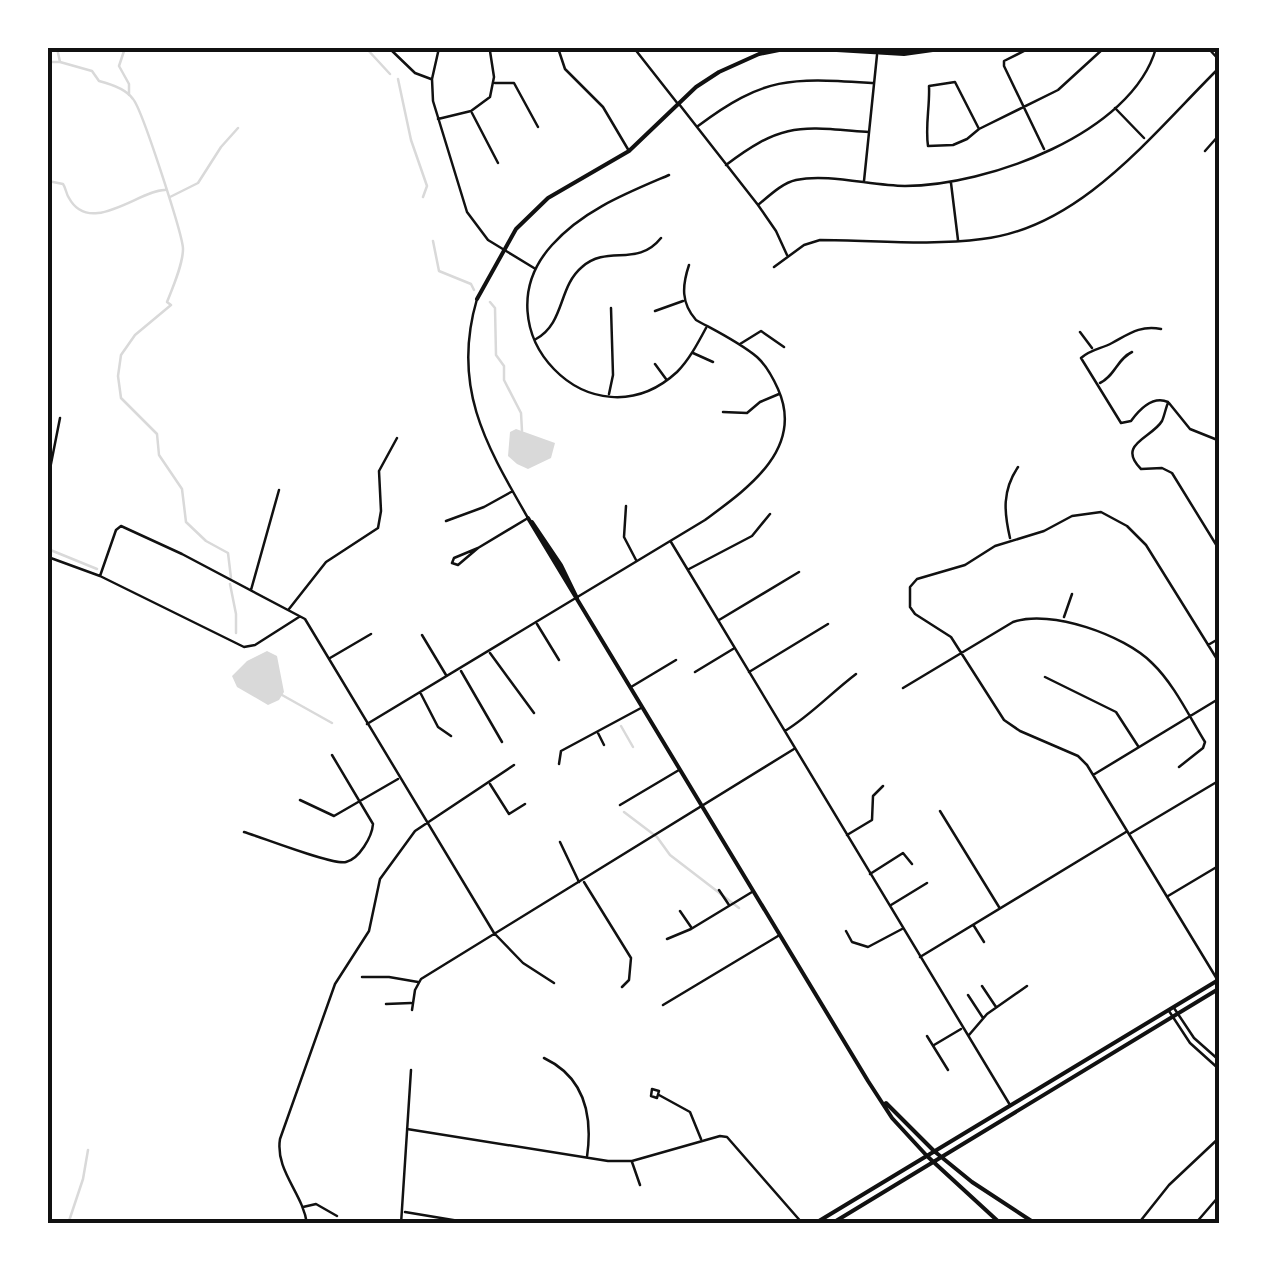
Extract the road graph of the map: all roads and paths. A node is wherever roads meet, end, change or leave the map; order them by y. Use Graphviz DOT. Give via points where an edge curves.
graph roads {
  1 [pos="389,48"];
  2 [pos="439,48"];
  3 [pos="558,48"];
  4 [pos="634,48"];
  5 [pos="790,48"];
  6 [pos="802,48"];
  7 [pos="947,48"];
  8 [pos="1030,48"];
  9 [pos="1104,48"];
  10 [pos="1156,48"];
  11 [pos="1208,48"];
  12 [pos="490,51"];
  13 [pos="758,51"];
  14 [pos="878,53"];
  15 [pos="1220,64"];
  16 [pos="432,79"];
  17 [pos="494,83"];
  18 [pos="874,83"];
  19 [pos="679,104"];
  20 [pos="1024,106"];
  21 [pos="1114,107"];
  22 [pos="471,112"];
  23 [pos="436,119"];
  24 [pos="698,126"];
  25 [pos="538,127"];
  26 [pos="980,129"];
  27 [pos="869,132"];
  28 [pos="1220,134"];
  29 [pos="1146,140"];
  30 [pos="1044,150"];
  31 [pos="629,151"];
  32 [pos="1205,152"];
  33 [pos="498,163"];
  34 [pos="726,165"];
  35 [pos="669,175"];
  36 [pos="951,182"];
  37 [pos="864,183"];
  38 [pos="758,205"];
  39 [pos="662,238"];
  40 [pos="958,240"];
  41 [pos="503,250"];
  42 [pos="788,256"];
  43 [pos="689,265"];
  44 [pos="774,267"];
  45 [pos="535,269"];
  46 [pos="478,299"];
  47 [pos="684,301"];
  48 [pos="611,308"];
  49 [pos="655,311"];
  50 [pos="707,326"];
  51 [pos="1161,329"];
  52 [pos="1080,332"];
  53 [pos="534,340"];
  54 [pos="738,345"];
  55 [pos="784,347"];
  56 [pos="1092,349"];
  57 [pos="1132,352"];
  58 [pos="692,353"];
  59 [pos="713,362"];
  60 [pos="655,364"];
  61 [pos="667,380"];
  62 [pos="1099,384"];
  63 [pos="780,393"];
  64 [pos="609,396"];
  65 [pos="1168,402"];
  66 [pos="724,412"];
  67 [pos="60,418"];
  68 [pos="397,438"];
  69 [pos="1220,441"];
  70 [pos="1018,467"];
  71 [pos="48,479"];
  72 [pos="280,490"];
  73 [pos="512,491"];
  74 [pos="626,506"];
  75 [pos="770,514"];
  76 [pos="528,518"];
  77 [pos="446,522"];
  78 [pos="670,540"];
  79 [pos="1011,540"];
  80 [pos="478,548"];
  81 [pos="1220,552"];
  82 [pos="48,557"];
  83 [pos="637,562"];
  84 [pos="688,570"];
  85 [pos="800,572"];
  86 [pos="100,576"];
  87 [pos="251,590"];
  88 [pos="1072,594"];
  89 [pos="577,598"];
  90 [pos="288,609"];
  91 [pos="300,616"];
  92 [pos="1063,618"];
  93 [pos="718,621"];
  94 [pos="537,623"];
  95 [pos="828,624"];
  96 [pos="371,634"];
  97 [pos="422,635"];
  98 [pos="1220,638"];
  99 [pos="1208,645"];
  100 [pos="734,648"];
  101 [pos="489,652"];
  102 [pos="961,653"];
  103 [pos="329,658"];
  104 [pos="559,660"];
  105 [pos="676,660"];
  106 [pos="1220,664"];
  107 [pos="460,669"];
  108 [pos="695,672"];
  109 [pos="749,672"];
  110 [pos="856,674"];
  111 [pos="447,677"];
  112 [pos="1045,677"];
  113 [pos="631,687"];
  114 [pos="904,688"];
  115 [pos="420,693"];
  116 [pos="1220,698"];
  117 [pos="642,707"];
  118 [pos="534,713"];
  119 [pos="1190,716"];
  120 [pos="367,724"];
  121 [pos="597,731"];
  122 [pos="784,731"];
  123 [pos="451,736"];
  124 [pos="502,742"];
  125 [pos="604,745"];
  126 [pos="1138,747"];
  127 [pos="795,748"];
  128 [pos="332,755"];
  129 [pos="514,764"];
  130 [pos="559,764"];
  131 [pos="1178,767"];
  132 [pos="680,770"];
  133 [pos="1093,775"];
  134 [pos="399,778"];
  135 [pos="1220,780"];
  136 [pos="489,782"];
  137 [pos="883,786"];
  138 [pos="300,800"];
  139 [pos="360,802"];
  140 [pos="525,804"];
  141 [pos="620,805"];
  142 [pos="704,807"];
  143 [pos="940,812"];
  144 [pos="427,823"];
  145 [pos="244,832"];
  146 [pos="1128,833"];
  147 [pos="847,836"];
  148 [pos="560,842"];
  149 [pos="912,864"];
  150 [pos="1220,865"];
  151 [pos="870,874"];
  152 [pos="582,882"];
  153 [pos="927,884"];
  154 [pos="719,890"];
  155 [pos="753,892"];
  156 [pos="1167,897"];
  157 [pos="730,906"];
  158 [pos="890,906"];
  159 [pos="1000,908"];
  160 [pos="680,911"];
  161 [pos="973,924"];
  162 [pos="903,928"];
  163 [pos="692,929"];
  164 [pos="846,931"];
  165 [pos="494,933"];
  166 [pos="779,936"];
  167 [pos="667,939"];
  168 [pos="984,942"];
  169 [pos="920,957"];
  170 [pos="362,977"];
  171 [pos="419,983"];
  172 [pos="554,983"];
  173 [pos="1219,983"];
  174 [pos="982,986"];
  175 [pos="1026,986"];
  176 [pos="622,988"];
  177 [pos="968,994"];
  178 [pos="413,1003"];
  179 [pos="386,1004"];
  180 [pos="663,1005"];
  181 [pos="996,1008"];
  182 [pos="1170,1008"];
  183 [pos="412,1010"];
  184 [pos="1175,1015"];
  185 [pos="984,1019"];
  186 [pos="962,1028"];
  187 [pos="927,1036"];
  188 [pos="968,1036"];
  189 [pos="933,1046"];
  190 [pos="544,1058"];
  191 [pos="1220,1062"];
  192 [pos="411,1070"];
  193 [pos="948,1070"];
  194 [pos="1220,1070"];
  195 [pos="1064,1073"];
  196 [pos="1065,1082"];
  197 [pos="660,1095"];
  198 [pos="882,1100"];
  199 [pos="1010,1105"];
  200 [pos="408,1129"];
  201 [pos="1220,1137"];
  202 [pos="701,1140"];
  203 [pos="934,1151"];
  204 [pos="927,1156"];
  205 [pos="587,1157"];
  206 [pos="941,1158"];
  207 [pos="632,1161"];
  208 [pos="934,1162"];
  209 [pos="640,1185"];
  210 [pos="1220,1195"];
  211 [pos="303,1207"];
  212 [pos="402,1212"];
  213 [pos="338,1216"];
  214 [pos="307,1224"];
  215 [pos="401,1224"];
  216 [pos="477,1224"];
  217 [pos="804,1224"];
  218 [pos="814,1224"];
  219 [pos="831,1224"];
  220 [pos="1001,1224"];
  221 [pos="1036,1224"];
  222 [pos="1138,1224"];
  223 [pos="1194,1224"];
  1 -- 16 [label="street" via="415,73"];
  2 -- 16 [label="street"];
  3 -- 31 [label="street" via="565,69 604,108"];
  4 -- 19 [label="street"];
  5 -- 13 [label="street"];
  6 -- 14 [label="street"];
  7 -- 14 [label="street"];
  8 -- 20 [label="street" via="1004,61"];
  9 -- 20 [label="street" via="1058,90"];
  10 -- 21 [label="street" via="1148,70"];
  11 -- 15 [label="street"];
  12 -- 17 [label="street"];
  13 -- 19 [label="street"];
  14 -- 18 [label="street"];
  15 -- 29 [label="street"];
  16 -- 23 [label="street"];
  17 -- 22 [label="street" via="490,97"];
  17 -- 25 [label="street" via="514,84"];
  18 -- 24 [label="street" via="780,81 742,95"];
  18 -- 27 [label="street"];
  19 -- 24 [label="street"];
  19 -- 31 [label="street"];
  20 -- 26 [label="street"];
  20 -- 30 [label="street"];
  21 -- 29 [label="street"];
  21 -- 30 [label="street" via="1084,132"];
  22 -- 23 [label="street"];
  22 -- 33 [label="street"];
  23 -- 41 [label="street" via="472,222"];
  24 -- 34 [label="street"];
  26 -- 26 [label="street" via="954,82 929,86 928,146 953,145"];
  27 -- 34 [label="street" via="783,131"];
  27 -- 37 [label="street"];
  28 -- 32 [label="street"];
  29 -- 40 [label="street" via="1068,209 1014,233"];
  30 -- 36 [label="street"];
  31 -- 41 [label="street" via="548,198"];
  34 -- 38 [label="street"];
  35 -- 45 [label="street" via="582,218"];
  36 -- 37 [label="street"];
  36 -- 40 [label="street"];
  37 -- 38 [label="street" via="794,180"];
  38 -- 42 [label="street"];
  39 -- 53 [label="street" via="645,253 602,256 582,267 552,328"];
  40 -- 42 [label="street" via="820,240"];
  41 -- 45 [label="street"];
  41 -- 46 [label="street"];
  42 -- 44 [label="street"];
  43 -- 47 [label="street"];
  45 -- 53 [label="street" via="527,318"];
  46 -- 73 [label="street" via="468,352 470,389 483,437"];
  47 -- 49 [label="street"];
  47 -- 50 [label="street"];
  48 -- 64 [label="street"];
  50 -- 54 [label="street"];
  50 -- 58 [label="street"];
  51 -- 56 [label="street" via="1128,331"];
  52 -- 56 [label="street"];
  53 -- 64 [label="street" via="567,381"];
  54 -- 55 [label="street" via="761,332"];
  54 -- 63 [label="street" via="759,358"];
  56 -- 62 [label="street" via="1081,358"];
  57 -- 62 [label="street"];
  58 -- 59 [label="street"];
  58 -- 61 [label="street"];
  60 -- 61 [label="street"];
  61 -- 64 [label="street" via="628,397"];
  62 -- 65 [label="street" via="1121,422 1154,401"];
  63 -- 66 [label="street" via="748,413"];
  63 -- 78 [label="street" via="784,430 773,460 738,496"];
  65 -- 69 [label="street" via="1190,429"];
  65 -- 81 [label="street" via="1162,421 1132,454 1141,469 1170,470"];
  67 -- 71 [label="street"];
  68 -- 90 [label="street" via="379,471 378,528 326,562"];
  70 -- 79 [label="street" via="1005,497"];
  72 -- 87 [label="street"];
  73 -- 76 [label="street"];
  73 -- 77 [label="street"];
  74 -- 83 [label="street" via="624,537"];
  75 -- 84 [label="street" via="752,536"];
  76 -- 80 [label="street"];
  76 -- 89 [label="street"];
  78 -- 83 [label="street"];
  78 -- 84 [label="street"];
  79 -- 99 [label="street" via="1102,512 1146,545"];
  79 -- 102 [label="street" via="910,587 915,614 945,631"];
  80 -- 80 [label="street" via="454,558 452,563 458,565"];
  82 -- 86 [label="street"];
  83 -- 89 [label="street"];
  84 -- 93 [label="street"];
  85 -- 93 [label="street"];
  86 -- 87 [label="street" via="118,527"];
  86 -- 91 [label="street" via="248,647"];
  87 -- 90 [label="street"];
  88 -- 92 [label="street"];
  89 -- 94 [label="street"];
  89 -- 113 [label="street"];
  90 -- 91 [label="street"];
  91 -- 103 [label="street"];
  92 -- 102 [label="street" via="1029,617"];
  92 -- 119 [label="street" via="1152,662"];
  93 -- 100 [label="street"];
  94 -- 101 [label="street"];
  94 -- 104 [label="street"];
  95 -- 109 [label="street"];
  96 -- 103 [label="street"];
  97 -- 111 [label="street"];
  98 -- 99 [label="street"];
  99 -- 106 [label="street"];
  100 -- 108 [label="street"];
  100 -- 109 [label="street"];
  101 -- 107 [label="street"];
  101 -- 118 [label="street"];
  102 -- 114 [label="street"];
  102 -- 133 [label="street" via="1004,720 1078,756"];
  103 -- 120 [label="street"];
  105 -- 113 [label="street"];
  107 -- 111 [label="street"];
  107 -- 124 [label="street"];
  109 -- 122 [label="street"];
  110 -- 122 [label="street"];
  111 -- 115 [label="street"];
  112 -- 126 [label="street" via="1116,712"];
  113 -- 117 [label="street"];
  115 -- 120 [label="street"];
  115 -- 123 [label="street" via="438,727"];
  116 -- 119 [label="street"];
  117 -- 121 [label="street"];
  117 -- 132 [label="street"];
  119 -- 126 [label="street"];
  119 -- 131 [label="street" via="1203,748"];
  120 -- 134 [label="street"];
  121 -- 125 [label="street"];
  121 -- 130 [label="street" via="561,752"];
  122 -- 127 [label="street"];
  126 -- 133 [label="street"];
  127 -- 142 [label="street"];
  127 -- 147 [label="street"];
  128 -- 139 [label="street"];
  129 -- 136 [label="street"];
  132 -- 141 [label="street"];
  132 -- 142 [label="street"];
  133 -- 146 [label="street"];
  134 -- 139 [label="street"];
  134 -- 144 [label="street"];
  135 -- 146 [label="street"];
  136 -- 140 [label="street" via="509,814"];
  136 -- 144 [label="street"];
  137 -- 147 [label="street" via="873,796 872,820"];
  138 -- 139 [label="street" via="334,816"];
  139 -- 145 [label="street" via="373,830 343,863"];
  142 -- 152 [label="street"];
  142 -- 155 [label="street"];
  143 -- 159 [label="street"];
  144 -- 165 [label="street"];
  144 -- 211 [label="street" via="377,884 369,931 335,984 280,1139 281,1163"];
  146 -- 156 [label="street"];
  146 -- 159 [label="street"];
  147 -- 151 [label="street"];
  148 -- 152 [label="street"];
  149 -- 151 [label="street" via="903,853"];
  150 -- 156 [label="street"];
  151 -- 158 [label="street"];
  152 -- 165 [label="street"];
  152 -- 176 [label="street" via="631,958"];
  153 -- 158 [label="street"];
  154 -- 157 [label="street"];
  155 -- 157 [label="street"];
  155 -- 166 [label="street"];
  156 -- 173 [label="street"];
  157 -- 163 [label="street"];
  158 -- 162 [label="street"];
  159 -- 161 [label="street"];
  160 -- 163 [label="street"];
  161 -- 168 [label="street"];
  161 -- 169 [label="street"];
  162 -- 164 [label="street" via="868,947 852,942"];
  162 -- 169 [label="street"];
  163 -- 167 [label="street"];
  165 -- 171 [label="street"];
  165 -- 172 [label="street"];
  166 -- 180 [label="street"];
  166 -- 198 [label="street"];
  169 -- 186 [label="street"];
  170 -- 171 [label="street"];
  171 -- 178 [label="street"];
  173 -- 182 [label="street"];
  173 -- 184 [label="street"];
  174 -- 181 [label="street"];
  175 -- 181 [label="street"];
  177 -- 185 [label="street"];
  178 -- 179 [label="street"];
  178 -- 183 [label="street"];
  181 -- 185 [label="street"];
  182 -- 184 [label="street"];
  182 -- 195 [label="street"];
  184 -- 191 [label="street"];
  184 -- 194 [label="street" via="1190,1043"];
  184 -- 196 [label="street"];
  185 -- 188 [label="street"];
  186 -- 188 [label="street"];
  186 -- 189 [label="street"];
  187 -- 189 [label="street"];
  188 -- 199 [label="street"];
  189 -- 193 [label="street"];
  190 -- 205 [label="street" via="565,1070 580,1091 590,1130"];
  192 -- 200 [label="street"];
  195 -- 196 [label="street"];
  195 -- 199 [label="street"];
  196 -- 206 [label="street"];
  197 -- 202 [label="street" via="690,1112"];
  198 -- 203 [label="street"];
  198 -- 204 [label="street"];
  199 -- 203 [label="street"];
  200 -- 205 [label="street"];
  200 -- 212 [label="street"];
  201 -- 222 [label="street"];
  202 -- 207 [label="street"];
  202 -- 217 [label="street" via="732,1139"];
  203 -- 204 [label="street"];
  203 -- 206 [label="street"];
  204 -- 208 [label="street"];
  204 -- 218 [label="street"];
  205 -- 207 [label="street"];
  206 -- 208 [label="street"];
  206 -- 221 [label="street"];
  207 -- 209 [label="street"];
  208 -- 219 [label="street"];
  208 -- 220 [label="street"];
  210 -- 223 [label="street"];
  211 -- 213 [label="street" via="316,1204"];
  211 -- 214 [label="street"];
  212 -- 215 [label="street"];
  212 -- 216 [label="street"];
}
